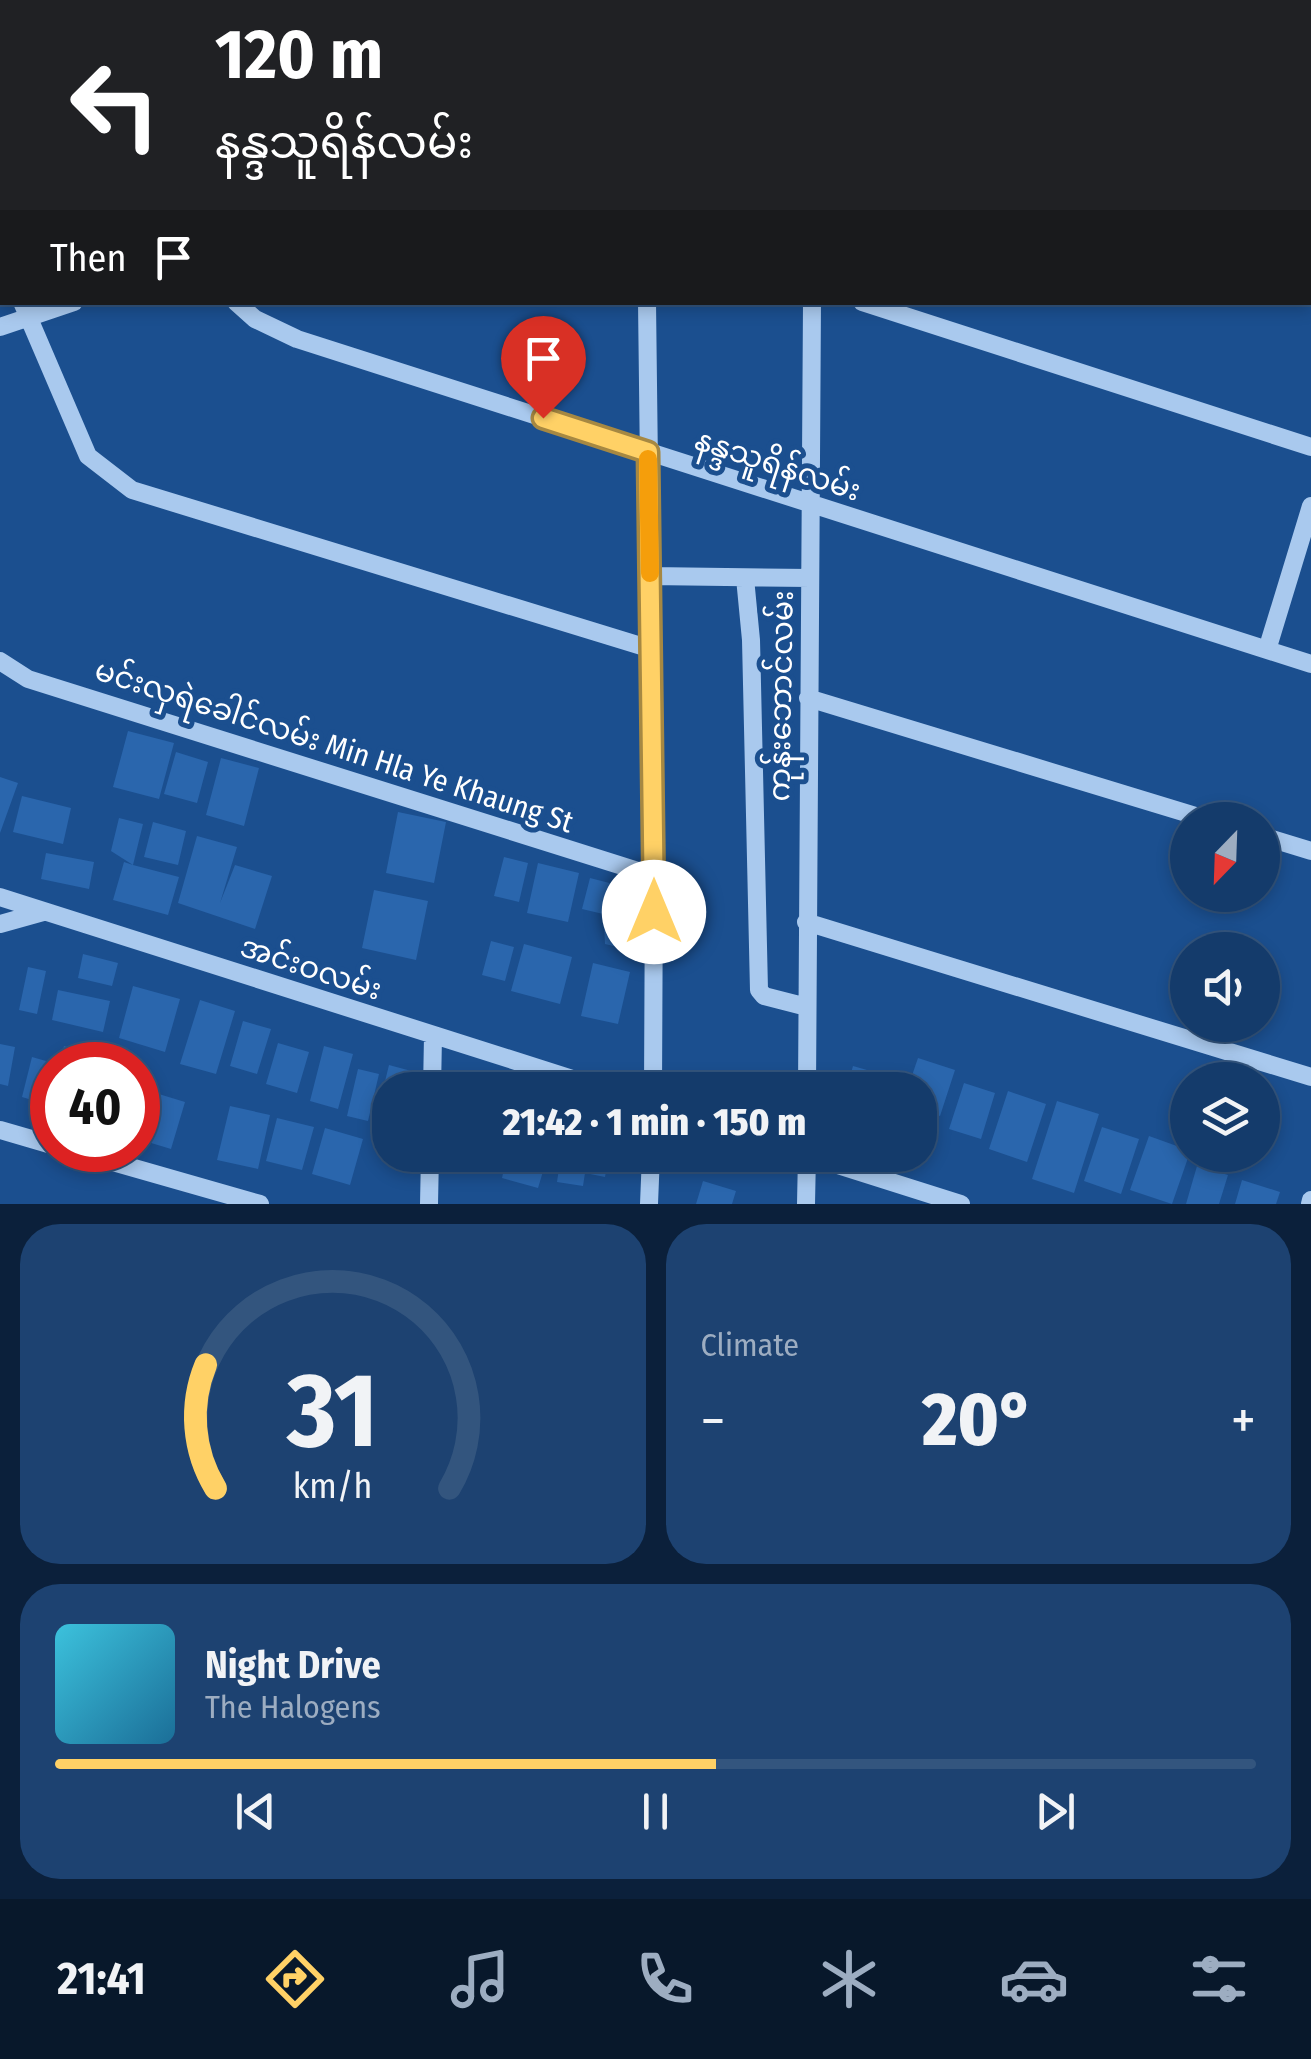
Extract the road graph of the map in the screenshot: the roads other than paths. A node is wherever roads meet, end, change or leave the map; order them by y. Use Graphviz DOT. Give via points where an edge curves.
graph roads {
  1 [pos="56,305"];
  2 [pos="239,305"];
  3 [pos="647,305"];
  4 [pos="812,305"];
  5 [pos="871,305"];
  6 [pos="25,310"];
  7 [pos="0,327"];
  8 [pos="1311,446"];
  9 [pos="648,452"];
  10 [pos="812,505"];
  11 [pos="1311,506"];
  12 [pos="650,576"];
  13 [pos="745,578"];
  14 [pos="810,578"];
  15 [pos="651,649"];
  16 [pos="1267,650"];
  17 [pos="0,662"];
  18 [pos="1311,664"];
  19 [pos="808,698"];
  20 [pos="1170,808"];
  21 [pos="1280,842"];
  22 [pos="1311,851"];
  23 [pos="654,876"];
  24 [pos="0,897"];
  25 [pos="43,912"];
  26 [pos="806,922"];
  27 [pos="0,924"];
  28 [pos="807,1008"];
  29 [pos="433,1036"];
  30 [pos="432,1072"];
  31 [pos="548,1072"];
  32 [pos="654,1072"];
  33 [pos="807,1072"];
  34 [pos="1311,1077"];
  35 [pos="0,1130"];
  36 [pos="30,1139"];
  37 [pos="148,1172"];
  38 [pos="430,1172"];
  39 [pos="650,1172"];
  40 [pos="807,1172"];
  41 [pos="860,1172"];
  42 [pos="260,1204"];
  43 [pos="429,1204"];
  44 [pos="648,1204"];
  45 [pos="806,1204"];
  46 [pos="961,1204"];
  1 -- 6 [label="street"];
  2 -- 9 [label="street, နန္ဒသူရိန်လမ်း" via="297,339"];
  3 -- 9 [label="street"];
  4 -- 10 [label="street, ကုန်းဘောင်လမ်း"];
  5 -- 8 [label="street"];
  6 -- 7 [label="street"];
  6 -- 15 [label="street" via="88,456 132,490"];
  9 -- 10 [label="street, နန္ဒသူရိန်လမ်း"];
  9 -- 12 [label="street"];
  10 -- 14 [label="street, ကုန်းဘောင်လမ်း"];
  10 -- 16 [label="street, နန္ဒသူရိန်လမ်း"];
  11 -- 16 [label="street"];
  12 -- 13 [label="street"];
  12 -- 15 [label="street"];
  13 -- 14 [label="street"];
  13 -- 28 [label="street" via="759,990"];
  14 -- 19 [label="street, ကုန်းဘောင်လမ်း"];
  15 -- 23 [label="street"];
  16 -- 18 [label="street, နန္ဒသူရိန်လမ်း"];
  17 -- 23 [label="street, မင်းလှရဲခေါင်လမ်း Min Hla Ye Khaung St" via="28,678"];
  19 -- 20 [label="street"];
  19 -- 26 [label="street, ကုန်းဘောင်လမ်း"];
  21 -- 22 [label="street"];
  23 -- 32 [label="street"];
  24 -- 25 [label="street, အင်းဝလမ်း"];
  25 -- 27 [label="street"];
  25 -- 29 [label="street, အင်းဝလမ်း"];
  26 -- 28 [label="street, ကုန်းဘောင်လမ်း"];
  26 -- 34 [label="street"];
  28 -- 33 [label="street, ကုန်းဘောင်လမ်း"];
  29 -- 30 [label="street"];
  29 -- 31 [label="street, အင်းဝလမ်း"];
  35 -- 36 [label="street"];
  37 -- 42 [label="street"];
  38 -- 43 [label="street"];
  39 -- 44 [label="street"];
  40 -- 45 [label="street"];
  41 -- 46 [label="street"];
}
